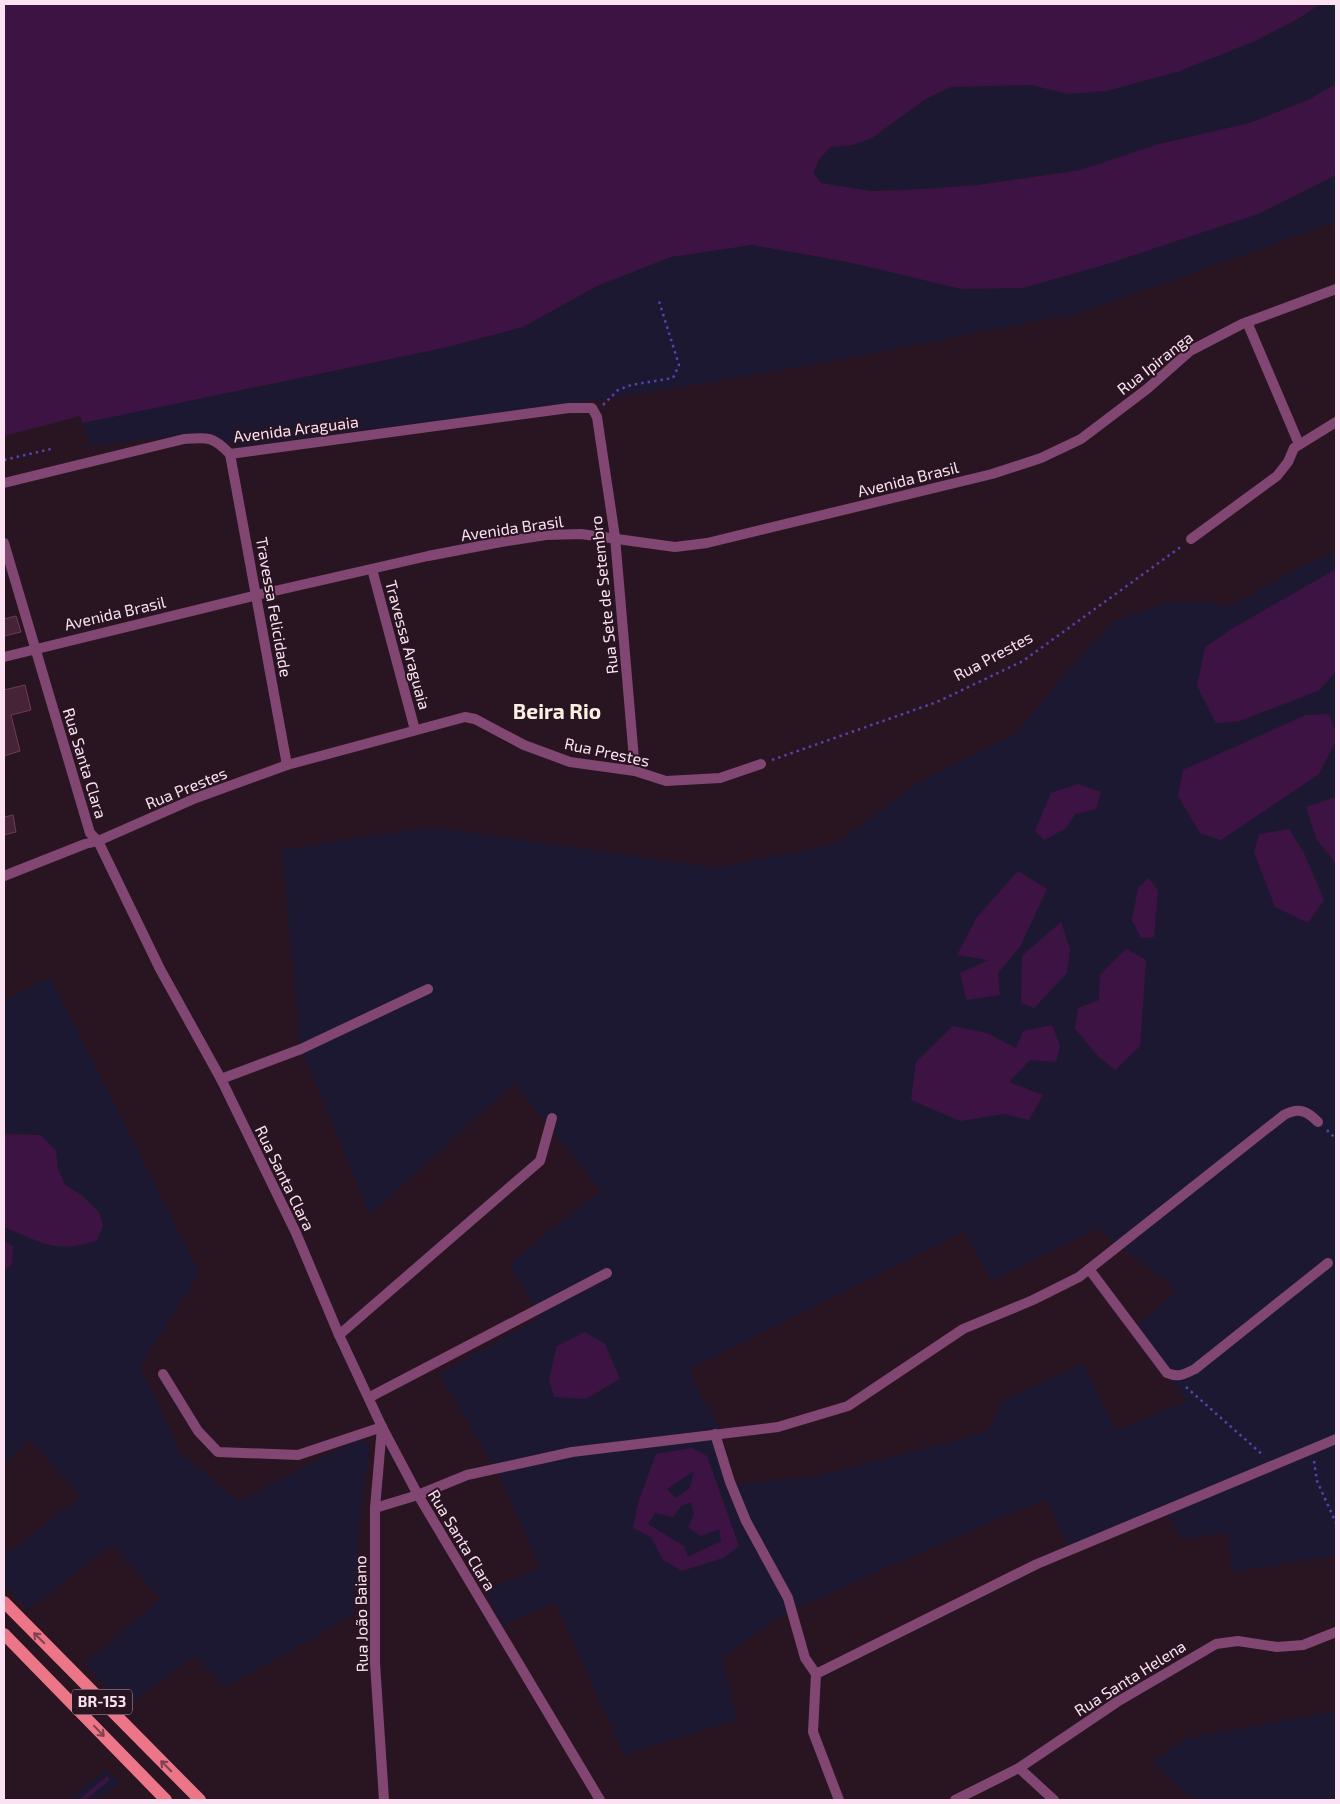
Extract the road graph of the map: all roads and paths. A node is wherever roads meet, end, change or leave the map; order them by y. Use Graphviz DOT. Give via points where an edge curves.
graph roads {
  1 [pos="1336,288"];
  2 [pos="658,298"];
  3 [pos="1247,322"];
  4 [pos="597,417"];
  5 [pos="1336,422"];
  6 [pos="1081,439"];
  7 [pos="1299,444"];
  8 [pos="51,449"];
  9 [pos="230,454"];
  10 [pos="4,460"];
  11 [pos="4,483"];
  12 [pos="615,537"];
  13 [pos="1191,539"];
  14 [pos="4,543"];
  15 [pos="372,569"];
  16 [pos="257,595"];
  17 [pos="35,648"];
  18 [pos="4,657"];
  19 [pos="415,730"];
  20 [pos="761,764"];
  21 [pos="287,765"];
  22 [pos="635,771"];
  23 [pos="98,841"];
  24 [pos="4,876"];
  25 [pos="428,989"];
  26 [pos="221,1079"];
  27 [pos="552,1118"];
  28 [pos="1318,1122"];
  29 [pos="1328,1263"];
  30 [pos="1088,1269"];
  31 [pos="607,1273"];
  32 [pos="339,1335"];
  33 [pos="163,1374"];
  34 [pos="1174,1376"];
  35 [pos="370,1397"];
  36 [pos="382,1427"];
  37 [pos="715,1434"];
  38 [pos="1336,1439"];
  39 [pos="1313,1449"];
  40 [pos="1274,1465"];
  41 [pos="418,1495"];
  42 [pos="375,1508"];
  43 [pos="1336,1523"];
  44 [pos="4,1602"];
  45 [pos="1336,1632"];
  46 [pos="4,1634"];
  47 [pos="52,1652"];
  48 [pos="34,1664"];
  49 [pos="816,1674"];
  50 [pos="1019,1768"];
  51 [pos="166,1800"];
  52 [pos="200,1800"];
  53 [pos="384,1800"];
  54 [pos="600,1800"];
  55 [pos="839,1800"];
  56 [pos="955,1800"];
  57 [pos="1054,1800"];
  1 -- 3 [label="street, Rua Ipiranga"];
  2 -- 4 [label="path" via="679,365 673,378 618,390 603,405"];
  3 -- 6 [label="street, Rua Ipiranga" via="1190,351 1147,389"];
  3 -- 7 [label="street"];
  4 -- 9 [label="street, Avenida Araguaia" via="592,408 569,408"];
  4 -- 12 [label="street, Rua Sete de Setembro"];
  5 -- 7 [label="street"];
  6 -- 12 [label="street, Avenida Brasil" via="1041,458 992,474 707,543 675,547 641,544"];
  7 -- 13 [label="street" via="1277,476"];
  8 -- 10 [label="path"];
  9 -- 11 [label="street, Avenida Araguaia" via="209,437 184,439"];
  9 -- 16 [label="street, Travessa Felicidade"];
  12 -- 15 [label="street, Avenida Brasil" via="546,535"];
  12 -- 22 [label="street, Rua Sete de Setembro"];
  13 -- 20 [label="path, Rua Prestes" via="1023,661 938,702"];
  14 -- 17 [label="street, Rua Santa Clara"];
  15 -- 16 [label="street, Avenida Brasil"];
  15 -- 19 [label="street, Travessa Araguaia"];
  16 -- 17 [label="street, Avenida Brasil"];
  16 -- 21 [label="street, Travessa Felicidade"];
  17 -- 18 [label="street, Avenida Brasil"];
  17 -- 23 [label="street, Rua Santa Clara" via="90,833"];
  19 -- 21 [label="street, Rua Prestes"];
  19 -- 22 [label="street, Rua Prestes" via="466,717 524,745 570,762"];
  20 -- 22 [label="street, Rua Prestes" via="720,778 666,781"];
  21 -- 23 [label="street, Rua Prestes" via="196,798"];
  23 -- 24 [label="street, Rua Prestes"];
  23 -- 26 [label="street, Rua Santa Clara" via="160,969"];
  25 -- 26 [label="street" via="301,1050"];
  26 -- 32 [label="street, Rua Santa Clara" via="296,1233"];
  27 -- 32 [label="street" via="540,1161"];
  28 -- 30 [label="street" via="1308,1112 1294,1109 1284,1115"];
  29 -- 34 [label="street" via="1195,1368"];
  30 -- 34 [label="street" via="1167,1372"];
  30 -- 37 [label="street" via="1079,1277 1033,1300 963,1329 848,1406 778,1427"];
  31 -- 35 [label="street"];
  32 -- 35 [label="street, Rua Santa Clara"];
  33 -- 36 [label="street" via="198,1431 218,1452 298,1455"];
  34 -- 40 [label="path"];
  35 -- 36 [label="street, Rua Santa Clara"];
  36 -- 41 [label="street, Rua Santa Clara"];
  36 -- 42 [label="street, Rua João Baiano"];
  37 -- 41 [label="street" via="572,1452 467,1475"];
  37 -- 49 [label="street" via="746,1521 788,1598 805,1658"];
  38 -- 39 [label="street"];
  39 -- 40 [label="street"];
  39 -- 43 [label="path" via="1317,1481"];
  40 -- 49 [label="street" via="1037,1564"];
  41 -- 42 [label="street"];
  41 -- 54 [label="street, Rua Santa Clara"];
  42 -- 53 [label="street, Rua João Baiano" via="375,1663"];
  47 -- 44 [label="main road, BR-153, one-way"];
  45 -- 50 [label="street, Rua Santa Helena" via="1303,1646 1277,1647 1238,1641 1216,1644 1117,1702"];
  46 -- 48 [label="main road, BR-153"];
  47 -- 48 [label="main road"];
  52 -- 47 [label="main road, BR-153, one-way"];
  48 -- 51 [label="main road, BR-153, one-way"];
  49 -- 55 [label="street" via="813,1732"];
  50 -- 56 [label="street, Rua Santa Helena"];
  50 -- 57 [label="street"];
}
